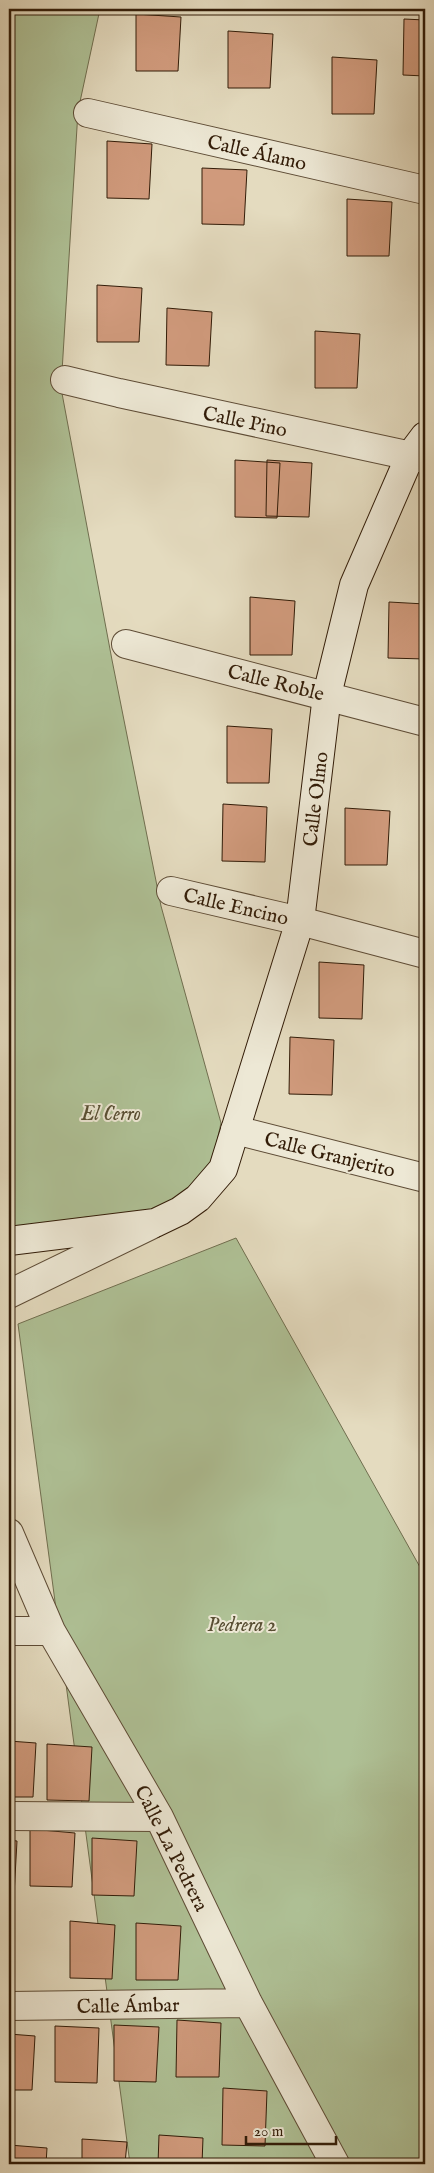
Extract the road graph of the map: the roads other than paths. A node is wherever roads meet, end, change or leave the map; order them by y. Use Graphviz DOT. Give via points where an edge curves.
graph roads {
  1 [pos="88,113"];
  2 [pos="425,190"];
  3 [pos="64,380"];
  4 [pos="420,450"];
  5 [pos="126,644"];
  6 [pos="327,695"];
  7 [pos="425,722"];
  8 [pos="171,891"];
  9 [pos="300,921"];
  10 [pos="425,954"];
  11 [pos="235,1130"];
  12 [pos="425,1178"];
  13 [pos="155,1223"];
  14 [pos="9,1242"];
  15 [pos="9,1294"];
  16 [pos="9,1533"];
  17 [pos="51,1631"];
  18 [pos="9,1632"];
  19 [pos="9,1816"];
  20 [pos="159,1817"];
  21 [pos="248,2003"];
  22 [pos="9,2006"];
  23 [pos="335,2164"];
  1 -- 2 [label="street, Calle Álamo"];
  3 -- 4 [label="street, Calle Pino"];
  4 -- 6 [label="street, Calle Olmo" via="354,585"];
  5 -- 6 [label="street, Calle Roble"];
  6 -- 7 [label="street, Calle Roble"];
  6 -- 9 [label="street, Calle Olmo"];
  8 -- 9 [label="street, Calle Encino"];
  9 -- 10 [label="street, Calle Encino"];
  9 -- 11 [label="street, Calle Olmo"];
  11 -- 12 [label="street, Calle Granjerito"];
  11 -- 13 [label="street, Calle Olmo" via="223,1169 198,1198"];
  13 -- 14 [label="street"];
  13 -- 15 [label="street"];
  16 -- 17 [label="street, Calle La Pedrera"];
  17 -- 18 [label="street"];
  17 -- 20 [label="street, Calle La Pedrera"];
  19 -- 20 [label="street"];
  20 -- 21 [label="street, Calle La Pedrera"];
  21 -- 22 [label="street, Calle Ámbar"];
  21 -- 23 [label="street, Calle La Pedrera"];
}
